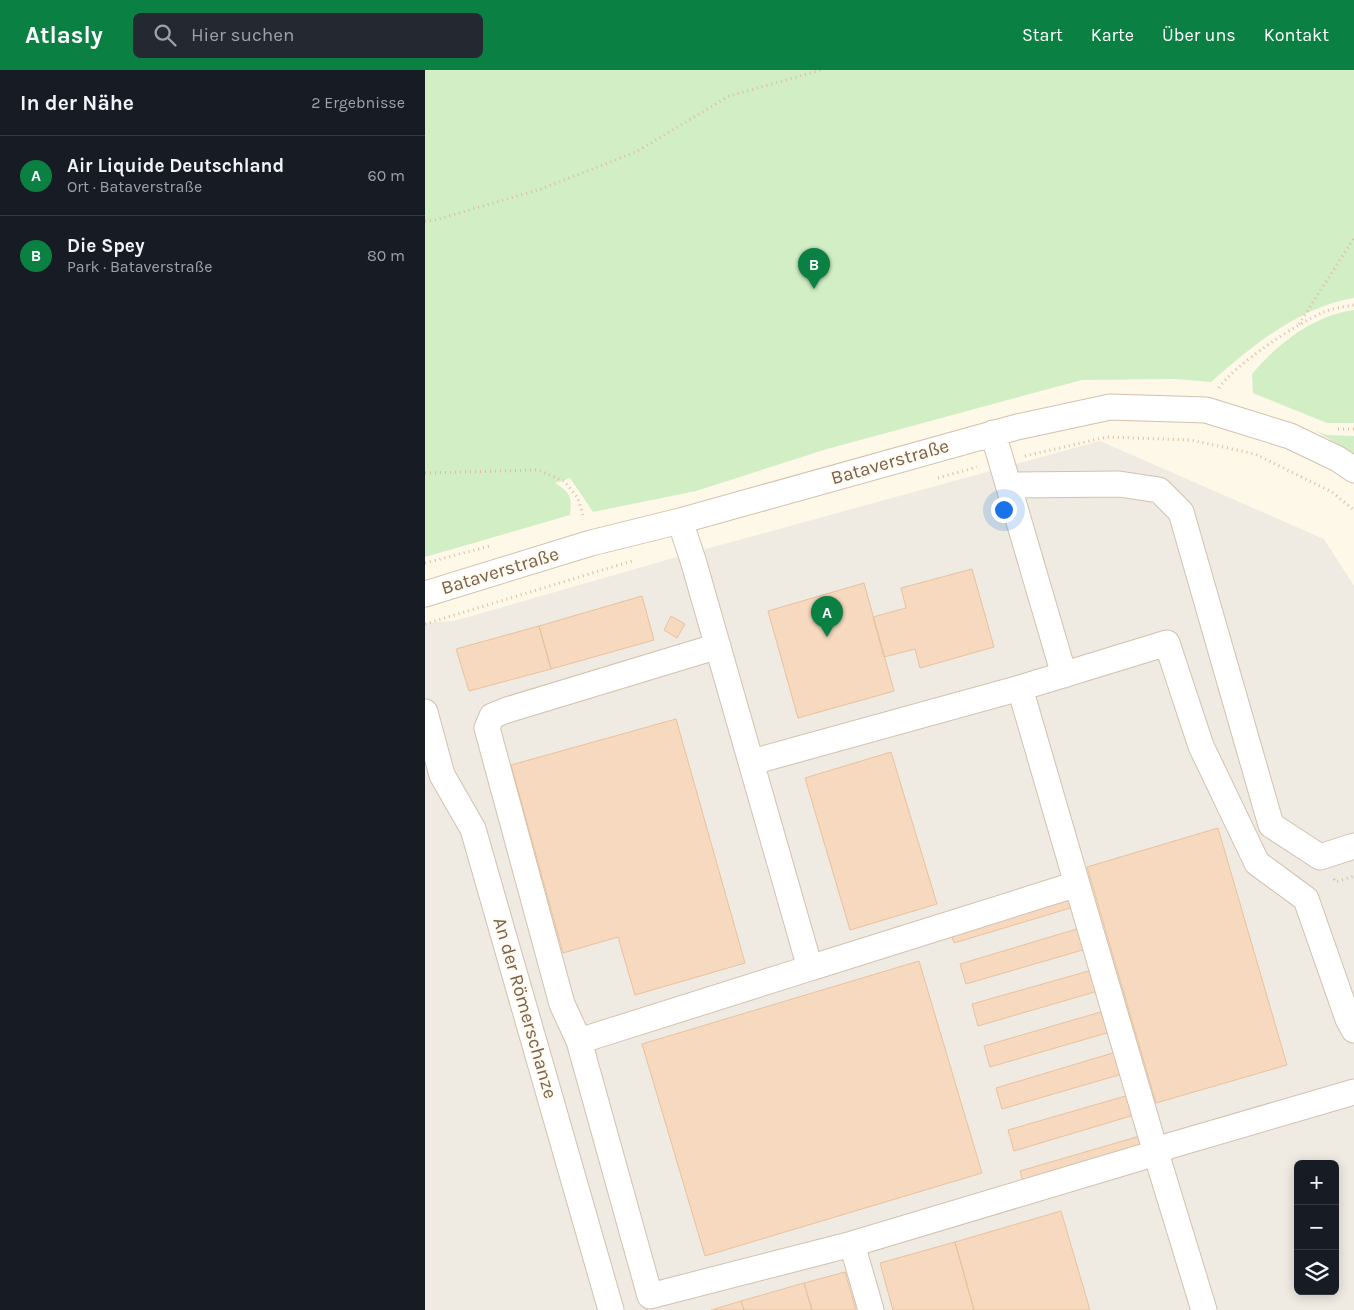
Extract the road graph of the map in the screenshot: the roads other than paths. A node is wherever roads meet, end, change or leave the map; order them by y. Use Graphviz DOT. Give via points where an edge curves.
graph roads {
  1 [pos="993,434"];
  2 [pos="1354,470"];
  3 [pos="1008,485"];
  4 [pos="680,521"];
  5 [pos="425,594"];
  6 [pos="718,646"];
  7 [pos="1064,675"];
  8 [pos="1020,688"];
  9 [pos="425,712"];
  10 [pos="752,762"];
  11 [pos="1354,846"];
  12 [pos="1077,884"];
  13 [pos="810,968"];
  14 [pos="1354,1030"];
  15 [pos="579,1040"];
  16 [pos="1354,1092"];
  17 [pos="1156,1153"];
  18 [pos="852,1244"];
  19 [pos="652,1303"];
  20 [pos="611,1310"];
  21 [pos="871,1310"];
  22 [pos="1204,1310"];
  1 -- 2 [label="street, Bataverstraße" via="1110,407 1206,410 1290,436"];
  1 -- 3 [label="street"];
  1 -- 4 [label="street, Bataverstraße"];
  3 -- 7 [label="street"];
  3 -- 11 [label="street" via="1119,484 1159,490 1181,512 1271,825 1320,857"];
  4 -- 5 [label="street, Bataverstraße" via="591,543"];
  4 -- 6 [label="street"];
  6 -- 10 [label="street"];
  6 -- 15 [label="street" via="507,710 492,716 487,728 561,1004"];
  7 -- 8 [label="street"];
  7 -- 14 [label="street" via="1167,643 1201,746 1237,822 1257,863 1306,899"];
  8 -- 10 [label="street"];
  8 -- 12 [label="street"];
  9 -- 20 [label="street, An der Römerschanze" via="442,774 473,828"];
  10 -- 13 [label="street"];
  12 -- 13 [label="street"];
  12 -- 17 [label="street"];
  13 -- 15 [label="street"];
  15 -- 19 [label="street"];
  16 -- 17 [label="street" via="1169,1146"];
  17 -- 18 [label="street"];
  17 -- 22 [label="street"];
  18 -- 19 [label="street"];
  18 -- 21 [label="street"];
}
